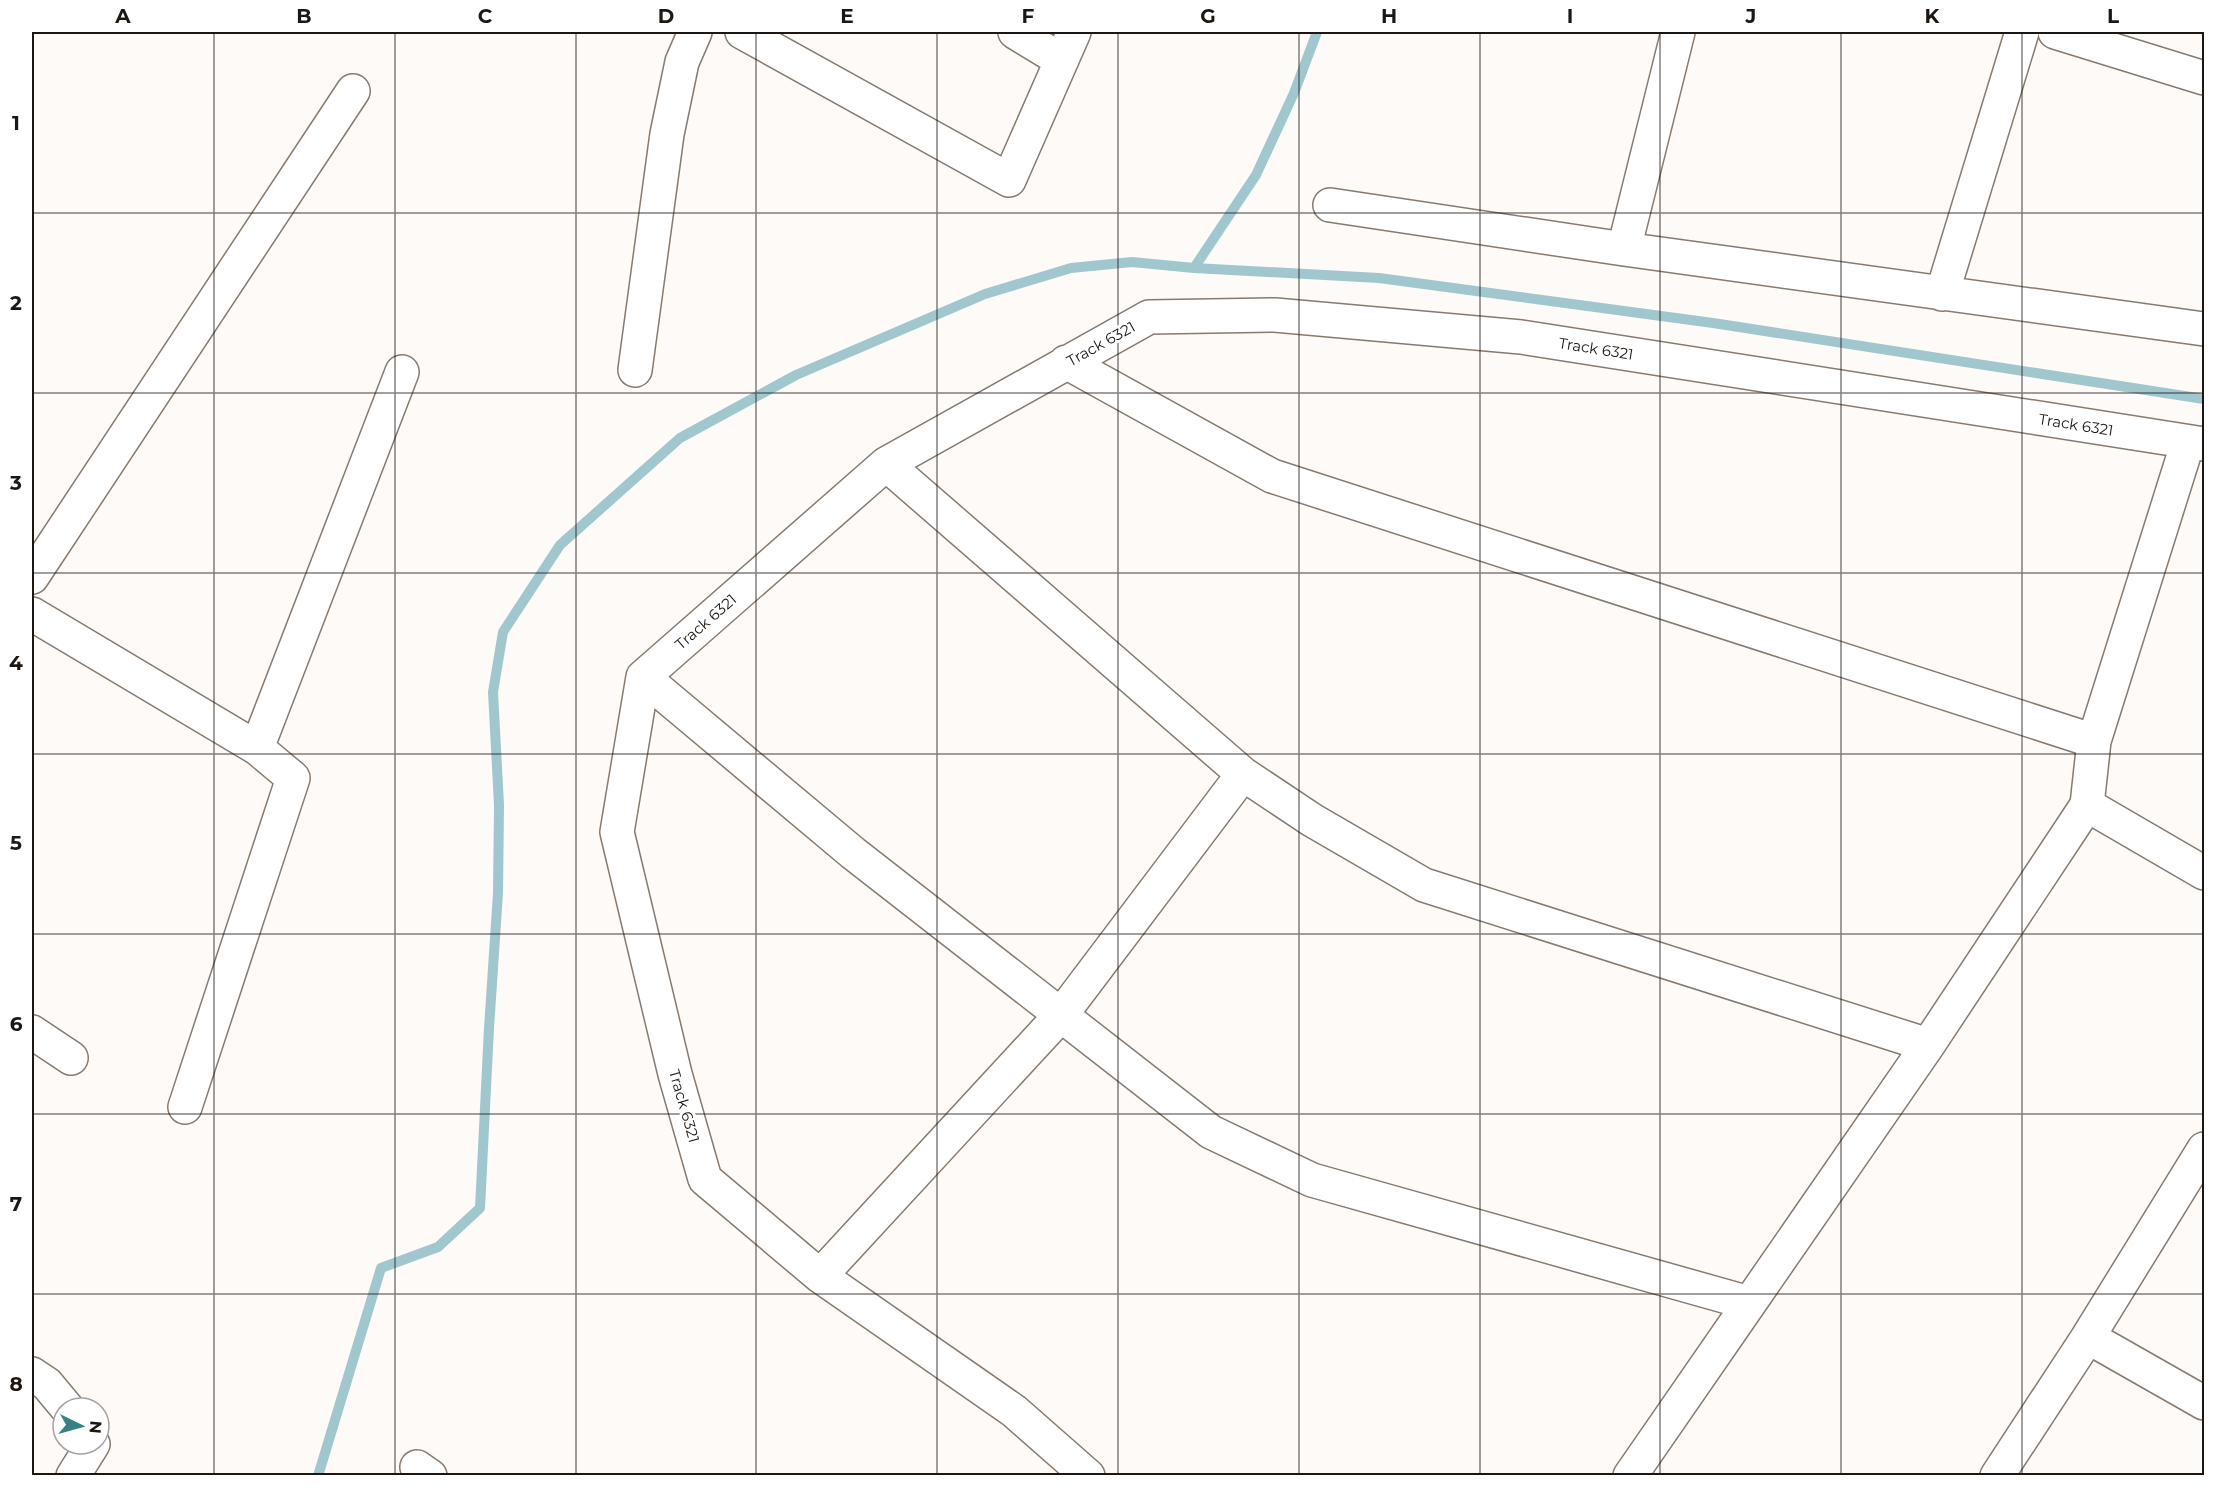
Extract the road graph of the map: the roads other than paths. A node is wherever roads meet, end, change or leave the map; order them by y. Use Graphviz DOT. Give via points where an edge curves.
graph roads {
  1 [pos="695,32"];
  2 [pos="742,32"];
  3 [pos="1014,32"];
  4 [pos="1678,32"];
  5 [pos="2022,32"];
  6 [pos="2055,32"];
  7 [pos="1068,46"];
  8 [pos="2205,78"];
  9 [pos="353,91"];
  10 [pos="1330,205"];
  11 [pos="1624,249"];
  12 [pos="1942,294"];
  13 [pos="2205,329"];
  14 [pos="1066,362"];
  15 [pos="635,370"];
  16 [pos="402,372"];
  17 [pos="2196,443"];
  18 [pos="886,464"];
  19 [pos="32,577"];
  20 [pos="32,614"];
  21 [pos="643,677"];
  22 [pos="2094,741"];
  23 [pos="257,748"];
  24 [pos="1243,774"];
  25 [pos="2087,805"];
  26 [pos="2205,873"];
  27 [pos="1061,1015"];
  28 [pos="32,1032"];
  29 [pos="1928,1045"];
  30 [pos="71,1058"];
  31 [pos="185,1107"];
  32 [pos="2205,1149"];
  33 [pos="820,1276"];
  34 [pos="1749,1303"];
  35 [pos="2088,1337"];
  36 [pos="32,1374"];
  37 [pos="57,1396"];
  38 [pos="2205,1403"];
  39 [pos="86,1456"];
  40 [pos="1069,1469"];
  41 [pos="73,1476"];
  42 [pos="1630,1476"];
  43 [pos="1997,1476"];
  1 -- 15 [label="street" via="682,62 667,134"];
  2 -- 7 [label="street" via="1008,180"];
  3 -- 7 [label="street"];
  4 -- 11 [label="street"];
  5 -- 12 [label="street"];
  6 -- 8 [label="street"];
  9 -- 19 [label="street"];
  10 -- 11 [label="street"];
  11 -- 12 [label="street"];
  12 -- 13 [label="street"];
  14 -- 17 [label="street, Track 6321" via="1149,317 1275,315 1521,337"];
  14 -- 18 [label="street, Track 6321"];
  14 -- 22 [label="street" via="1272,476"];
  16 -- 23 [label="street"];
  17 -- 22 [label="street"];
  18 -- 21 [label="street, Track 6321"];
  18 -- 24 [label="street"];
  20 -- 23 [label="street"];
  21 -- 27 [label="street" via="853,853"];
  21 -- 33 [label="street, Track 6321" via="617,832 675,1074 705,1179"];
  22 -- 25 [label="street"];
  23 -- 31 [label="street" via="293,778"];
  24 -- 27 [label="street"];
  24 -- 29 [label="street" via="1312,820 1424,885"];
  25 -- 26 [label="street"];
  25 -- 29 [label="street"];
  27 -- 33 [label="street"];
  27 -- 34 [label="street" via="1211,1131 1312,1180"];
  28 -- 30 [label="street"];
  29 -- 34 [label="street"];
  32 -- 35 [label="street"];
  33 -- 40 [label="street" via="1014,1411"];
  34 -- 42 [label="street"];
  35 -- 38 [label="street"];
  35 -- 43 [label="street"];
  36 -- 37 [label="street"];
  39 -- 41 [label="street"];
}
